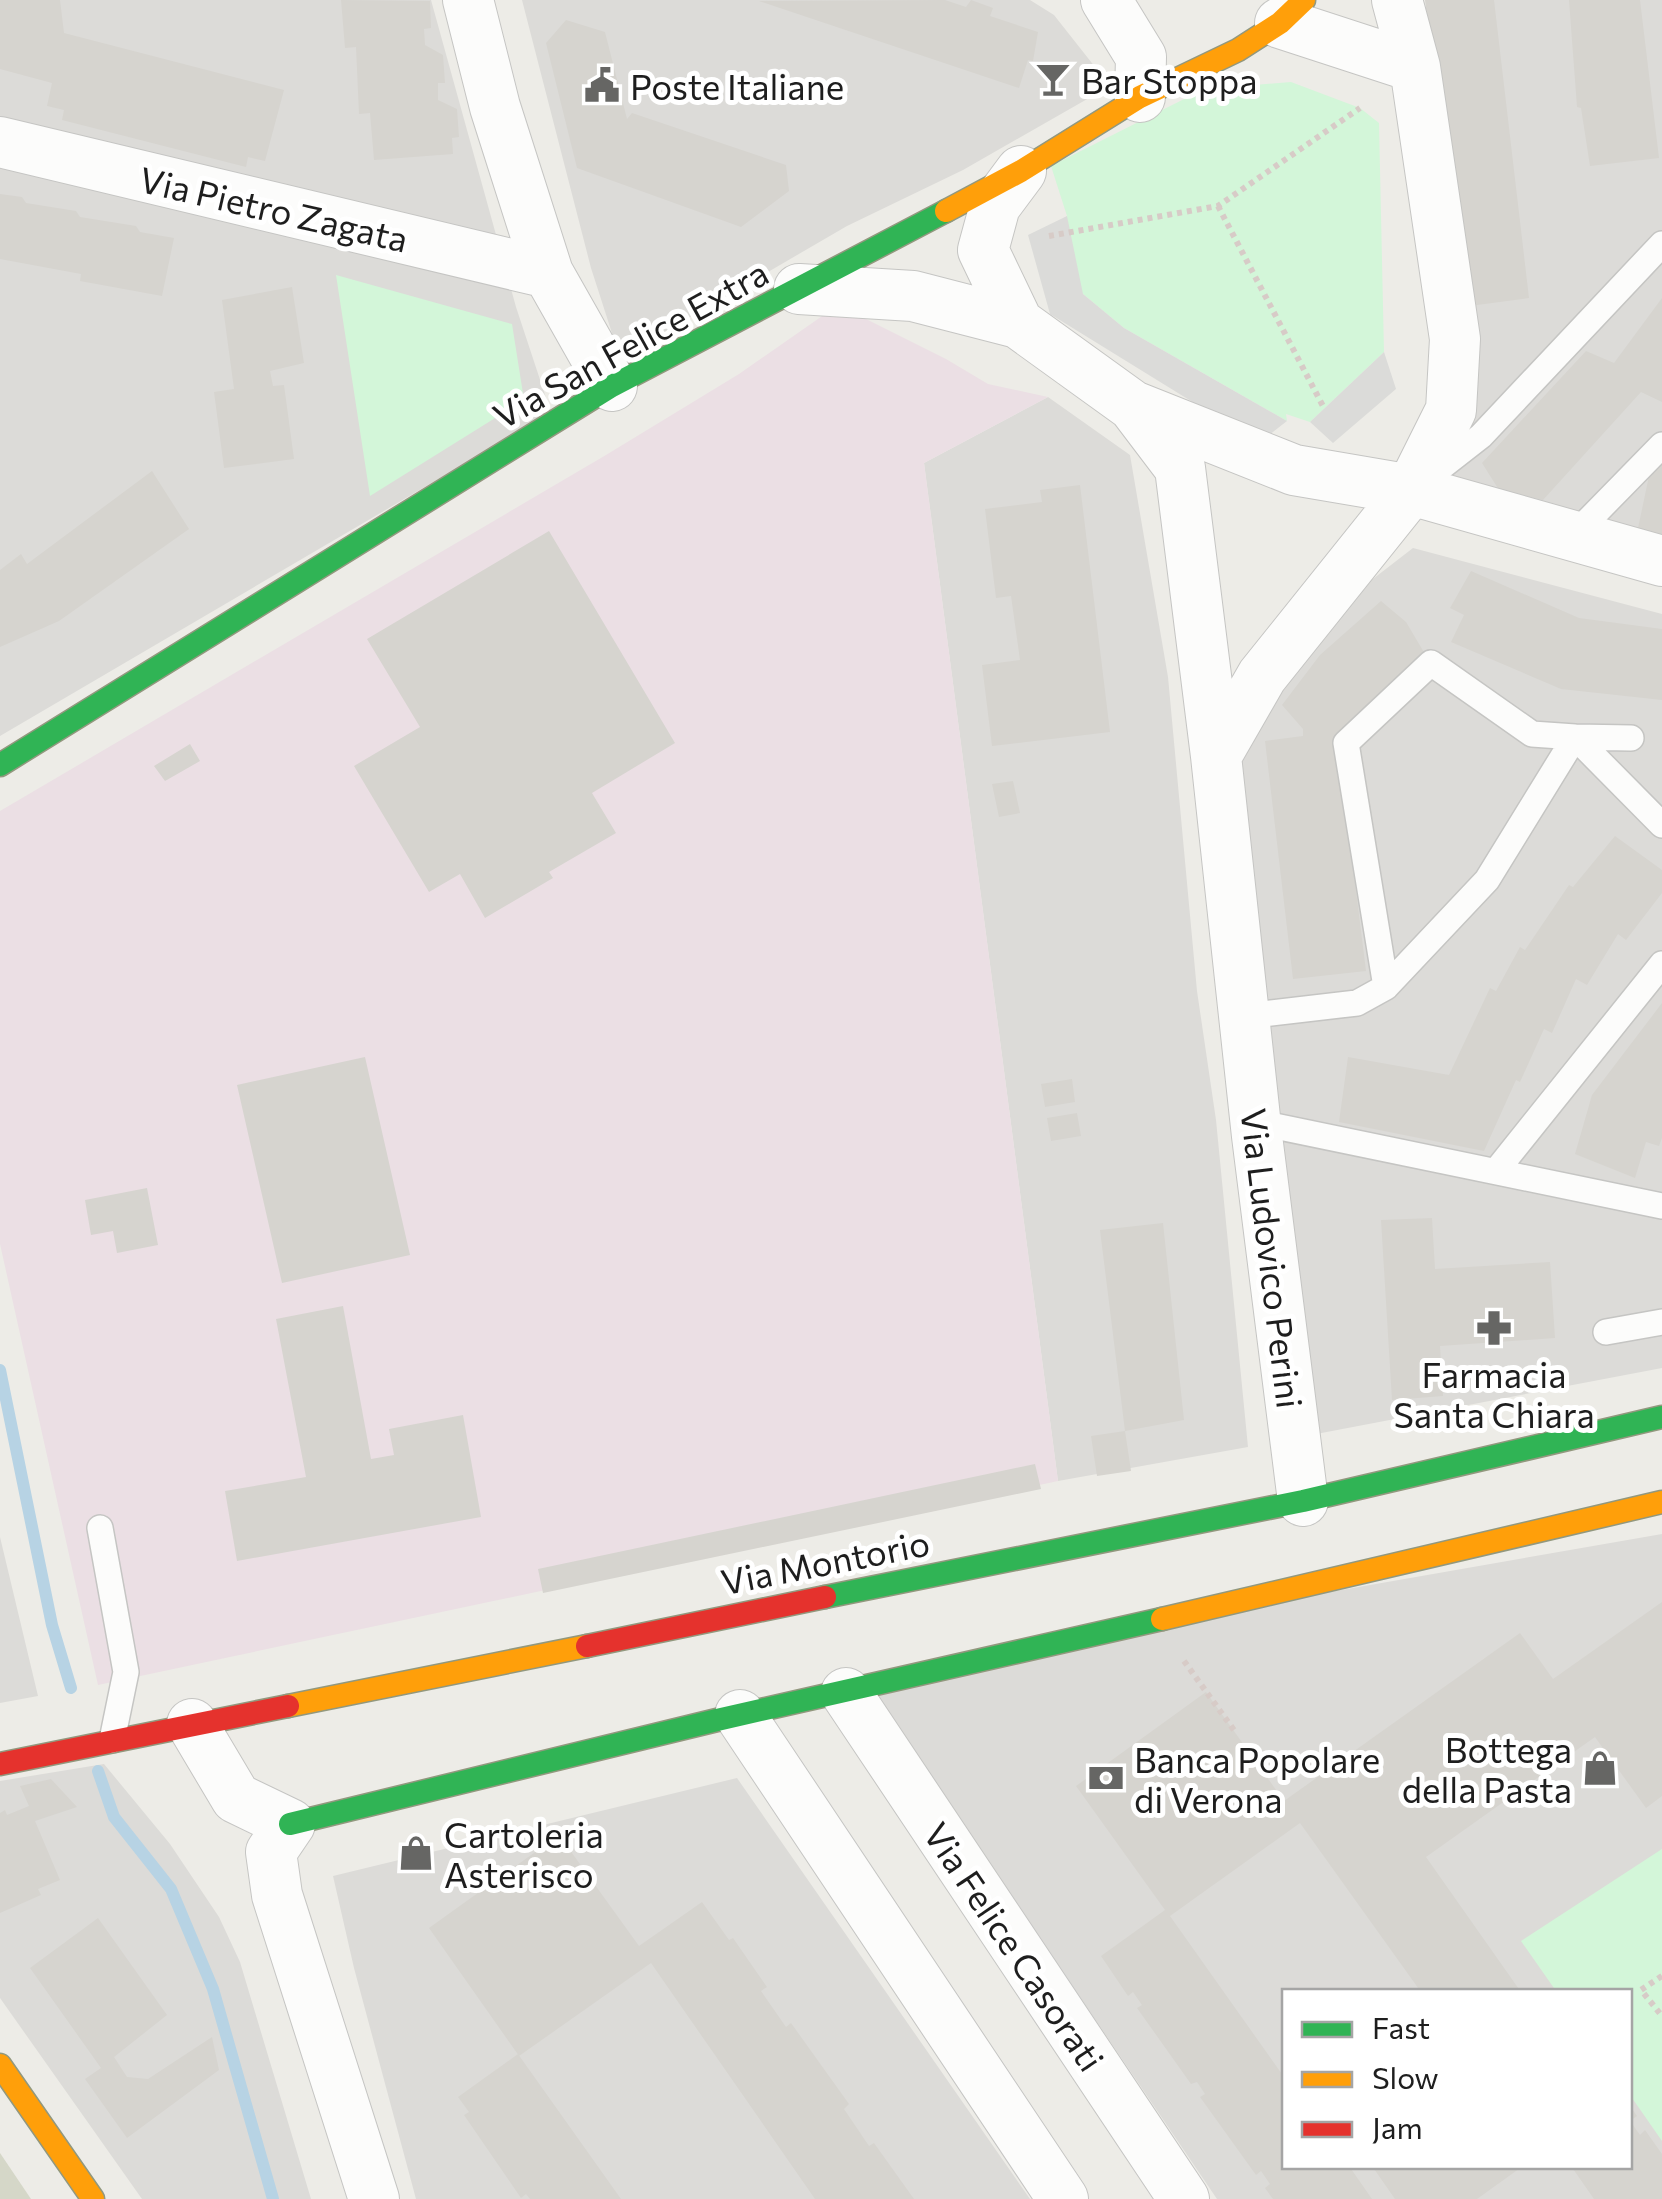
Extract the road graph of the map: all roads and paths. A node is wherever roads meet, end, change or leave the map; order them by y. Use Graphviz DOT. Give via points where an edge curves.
graph roads {
  1 [pos="468,0"];
  2 [pos="1106,0"];
  3 [pos="1397,0"];
  4 [pos="1292,11"];
  5 [pos="1415,67"];
  6 [pos="1140,97"];
  7 [pos="1360,108"];
  8 [pos="0,142"];
  9 [pos="1021,172"];
  10 [pos="1218,206"];
  11 [pos="1049,236"];
  12 [pos="1662,244"];
  13 [pos="548,273"];
  14 [pos="799,289"];
  15 [pos="1018,323"];
  16 [pos="612,386"];
  17 [pos="1132,406"];
  18 [pos="1324,408"];
  19 [pos="1662,445"];
  20 [pos="1411,490"];
  21 [pos="1572,537"];
  22 [pos="1662,561"];
  23 [pos="1576,736"];
  24 [pos="1631,738"];
  25 [pos="1216,756"];
  26 [pos="0,765"];
  27 [pos="1662,825"];
  28 [pos="1662,964"];
  29 [pos="1386,987"];
  30 [pos="1245,1016"];
  31 [pos="1255,1122"];
  32 [pos="1496,1172"];
  33 [pos="1657,1198"];
  34 [pos="1662,1322"];
  35 [pos="1606,1332"];
  36 [pos="1662,1417"];
  37 [pos="1303,1501"];
  38 [pos="1662,1502"];
  39 [pos="100,1528"];
  40 [pos="846,1693"];
  41 [pos="740,1715"];
  42 [pos="192,1724"];
  43 [pos="108,1741"];
  44 [pos="0,1764"];
  45 [pos="290,1824"];
  46 [pos="1662,1976"];
  47 [pos="1662,2016"];
  48 [pos="0,2065"];
  49 [pos="93,2199"];
  50 [pos="374,2199"];
  51 [pos="1063,2199"];
  52 [pos="1184,2199"];
  1 -- 13 [label="street"];
  2 -- 6 [label="street" via="1141,57"];
  3 -- 5 [label="street"];
  4 -- 5 [label="street"];
  4 -- 6 [label="street, Via San Felice Extra" via="1238,50"];
  5 -- 20 [label="street" via="1455,340 1451,410"];
  6 -- 9 [label="street, Via San Felice Extra"];
  7 -- 10 [label="path"];
  8 -- 13 [label="street, Via Pietro Zagata"];
  9 -- 14 [label="street, Via San Felice Extra"];
  9 -- 15 [label="street" via="995,206 983,250"];
  10 -- 11 [label="path"];
  10 -- 18 [label="path"];
  12 -- 20 [label="lane" via="1481,436"];
  13 -- 16 [label="street"];
  14 -- 15 [label="street" via="913,296"];
  14 -- 16 [label="street, Via San Felice Extra"];
  15 -- 17 [label="street"];
  16 -- 26 [label="street, Via San Felice Extra"];
  17 -- 20 [label="street" via="1294,470"];
  17 -- 25 [label="street, Via Ludovico Perini" via="1180,468"];
  19 -- 21 [label="lane"];
  20 -- 21 [label="street"];
  20 -- 25 [label="street" via="1262,676"];
  21 -- 22 [label="street"];
  23 -- 24 [label="lane"];
  23 -- 27 [label="lane"];
  23 -- 29 [label="lane" via="1487,880"];
  23 -- 29 [label="lane" via="1532,734 1431,663 1346,743"];
  25 -- 30 [label="street, Via Ludovico Perini"];
  28 -- 32 [label="lane"];
  29 -- 30 [label="lane" via="1357,1003"];
  30 -- 31 [label="street, Via Ludovico Perini"];
  31 -- 32 [label="lane"];
  31 -- 37 [label="street, Via Ludovico Perini"];
  32 -- 33 [label="lane"];
  34 -- 35 [label="lane"];
  36 -- 37 [label="street, Via Montorio"];
  37 -- 42 [label="street, Via Montorio"];
  38 -- 40 [label="street"];
  39 -- 43 [label="lane" via="126,1672"];
  40 -- 41 [label="street"];
  40 -- 52 [label="street, Via Felice Casorati"];
  41 -- 45 [label="street"];
  41 -- 51 [label="street"];
  42 -- 43 [label="street, Via Montorio"];
  42 -- 45 [label="street" via="236,1798"];
  43 -- 44 [label="street, Via Montorio"];
  45 -- 50 [label="street" via="270,1852 276,1895"];
  46 -- 47 [label="path" via="1641,1990"];
  48 -- 49 [label="street"];
}
